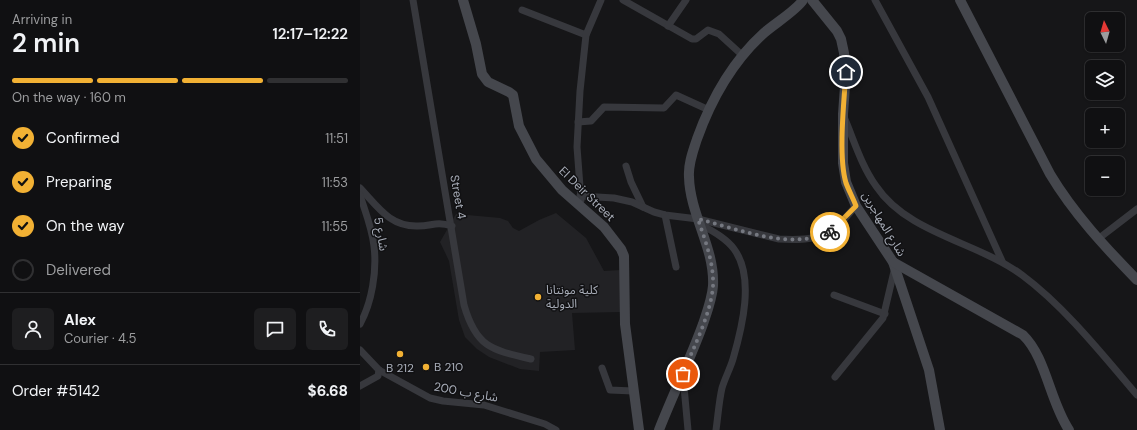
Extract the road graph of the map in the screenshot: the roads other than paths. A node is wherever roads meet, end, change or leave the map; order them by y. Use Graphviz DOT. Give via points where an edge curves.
graph roads {
  1 [pos="413,0"];
  2 [pos="463,0"];
  3 [pos="601,0"];
  4 [pos="623,0"];
  5 [pos="686,0"];
  6 [pos="812,0"];
  7 [pos="875,0"];
  8 [pos="960,0"];
  9 [pos="800,4"];
  10 [pos="522,10"];
  11 [pos="819,11"];
  12 [pos="668,26"];
  13 [pos="586,35"];
  14 [pos="742,55"];
  15 [pos="709,110"];
  16 [pos="843,114"];
  17 [pos="578,122"];
  18 [pos="626,166"];
  19 [pos="360,188"];
  20 [pos="360,195"];
  21 [pos="580,196"];
  22 [pos="856,206"];
  23 [pos="643,207"];
  24 [pos="582,208"];
  25 [pos="1137,209"];
  26 [pos="450,214"];
  27 [pos="665,215"];
  28 [pos="440,222"];
  29 [pos="699,222"];
  30 [pos="452,226"];
  31 [pos="1098,239"];
  32 [pos="1002,261"];
  33 [pos="894,264"];
  34 [pos="676,267"];
  35 [pos="1137,280"];
  36 [pos="834,295"];
  37 [pos="885,314"];
  38 [pos="360,324"];
  39 [pos="360,350"];
  40 [pos="531,359"];
  41 [pos="602,368"];
  42 [pos="379,370"];
  43 [pos="683,374"];
  44 [pos="835,377"];
  45 [pos="360,386"];
  46 [pos="633,391"];
  47 [pos="1137,395"];
  48 [pos="556,430"];
  49 [pos="640,430"];
  50 [pos="660,430"];
  51 [pos="688,430"];
  52 [pos="716,430"];
  53 [pos="940,430"];
  54 [pos="1069,430"];
  1 -- 26 [label="street, Street 4"];
  2 -- 24 [label="street, El Deir Street" via="482,74 488,82 513,96 519,126 536,159 562,190"];
  3 -- 13 [label="street"];
  4 -- 12 [label="street"];
  5 -- 12 [label="street"];
  6 -- 11 [label="street, شارع المهاجرين"];
  7 -- 32 [label="street" via="931,104"];
  8 -- 31 [label="street" via="1050,174 1063,196"];
  9 -- 11 [label="street"];
  9 -- 14 [label="street" via="778,20"];
  10 -- 13 [label="street"];
  11 -- 16 [label="street, شارع المهاجرين" via="831,22 841,39 846,72"];
  12 -- 14 [label="street" via="692,39 708,30 719,34"];
  13 -- 17 [label="street"];
  14 -- 15 [label="street"];
  15 -- 17 [label="street" via="676,95 664,108 604,107 591,121"];
  15 -- 29 [label="street" via="689,166 690,193"];
  16 -- 22 [label="street, شارع المهاجرين" via="843,163 846,182"];
  16 -- 32 [label="street" via="866,170 876,187 890,202 910,217 951,240"];
  17 -- 21 [label="street"];
  18 -- 23 [label="street"];
  19 -- 28 [label="street" via="394,222 405,226"];
  20 -- 38 [label="street, شارع 5" via="374,246 369,303"];
  21 -- 23 [label="street" via="614,198"];
  21 -- 24 [label="street"];
  22 -- 29 [label="street" via="832,231 790,240"];
  22 -- 33 [label="street, شارع المهاجرين"];
  23 -- 27 [label="street"];
  24 -- 46 [label="street, El Deir Street" via="604,227 624,256 625,324"];
  25 -- 31 [label="street"];
  26 -- 28 [label="street"];
  26 -- 30 [label="street, Street 4"];
  27 -- 29 [label="street"];
  27 -- 34 [label="street"];
  28 -- 30 [label="street"];
  29 -- 43 [label="street" via="711,261 713,286 709,305"];
  29 -- 52 [label="street" via="734,249 741,260 745,276 739,335 722,388"];
  30 -- 40 [label="street, Street 4" via="464,305 474,331 490,347"];
  31 -- 35 [label="street"];
  32 -- 47 [label="street" via="1029,280 1064,314"];
  33 -- 37 [label="street"];
  33 -- 53 [label="street, شارع المهاجرين" via="929,370"];
  33 -- 54 [label="street" via="1029,340 1058,411"];
  36 -- 37 [label="street"];
  37 -- 44 [label="street"];
  39 -- 42 [label="street, شارع ب 200"];
  41 -- 46 [label="street" via="610,390"];
  42 -- 45 [label="street" via="378,376"];
  42 -- 48 [label="street, شارع ب 200" via="430,398 484,405"];
  43 -- 50 [label="street"];
  43 -- 51 [label="street"];
  46 -- 49 [label="street, El Deir Street"];
}
